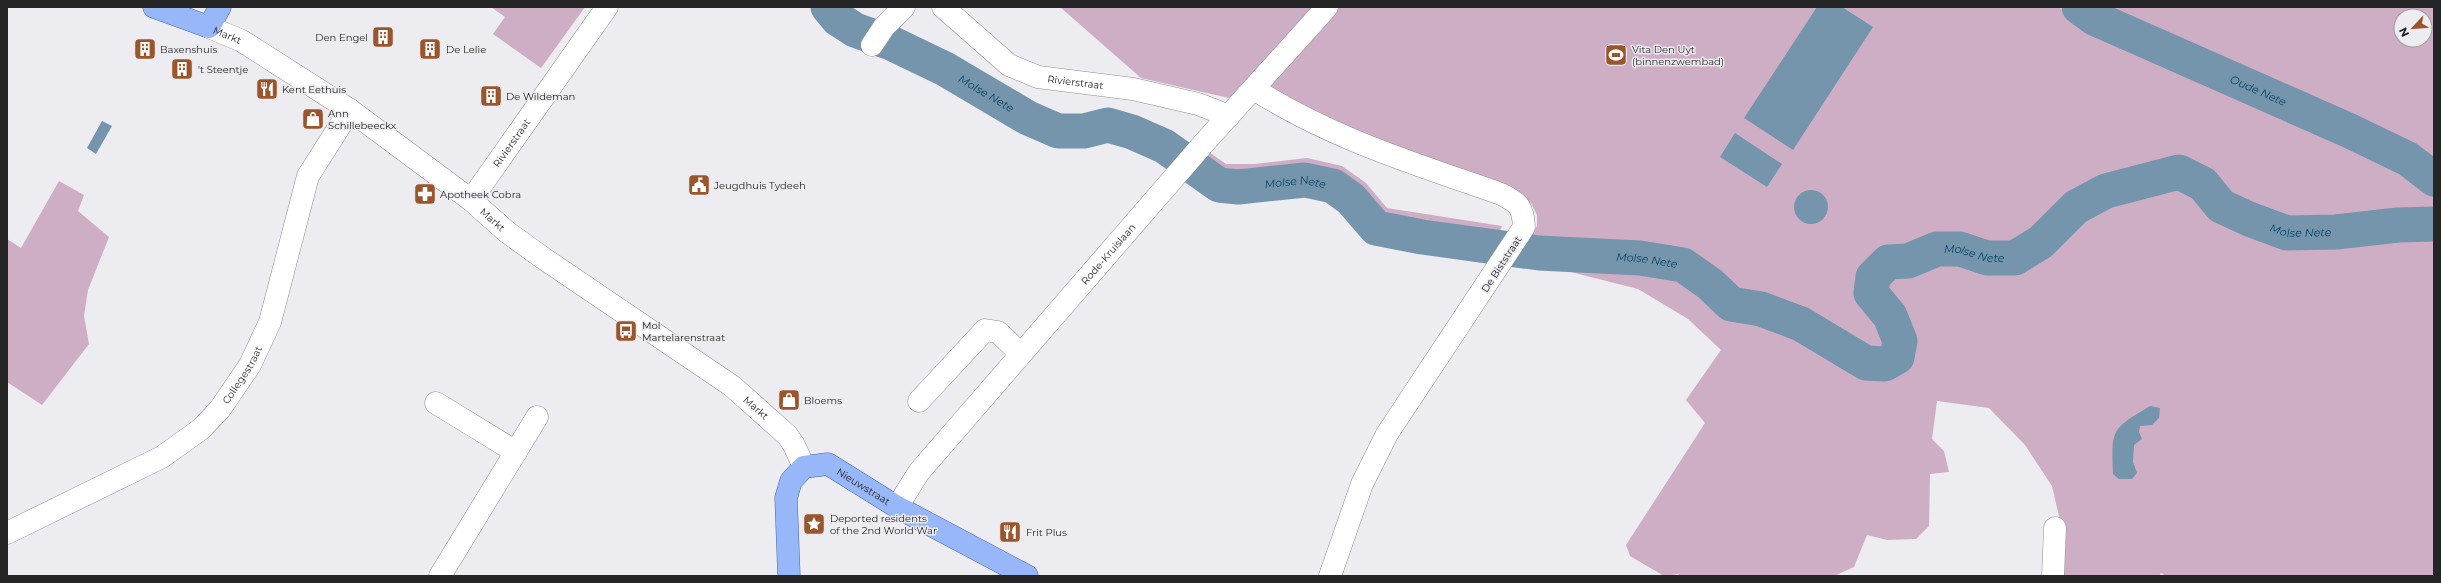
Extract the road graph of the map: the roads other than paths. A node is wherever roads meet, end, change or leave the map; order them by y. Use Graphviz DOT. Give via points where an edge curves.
graph roads {
  1 [pos="154,7"];
  2 [pos="220,7"];
  3 [pos="607,7"];
  4 [pos="904,7"];
  5 [pos="942,7"];
  6 [pos="1327,7"];
  7 [pos="209,27"];
  8 [pos="872,45"];
  9 [pos="1254,88"];
  10 [pos="350,110"];
  11 [pos="1228,116"];
  12 [pos="472,200"];
  13 [pos="1021,354"];
  14 [pos="919,401"];
  15 [pos="436,403"];
  16 [pos="538,417"];
  17 [pos="516,452"];
  18 [pos="804,467"];
  19 [pos="897,507"];
  20 [pos="2055,528"];
  21 [pos="7,533"];
  22 [pos="440,576"];
  23 [pos="789,576"];
  24 [pos="1027,576"];
  25 [pos="1330,576"];
  26 [pos="2054,576"];
  1 -- 7 [label="main road, Markt"];
  2 -- 7 [label="main road"];
  3 -- 12 [label="street, Rivierstraat"];
  4 -- 8 [label="street" via="884,27"];
  5 -- 11 [label="street, Rivierstraat" via="1009,65 1038,78 1133,89 1198,104"];
  6 -- 9 [label="street, Rode-Kruislaan"];
  7 -- 10 [label="street, Markt" via="242,41"];
  9 -- 11 [label="street, Rode-Kruislaan"];
  9 -- 25 [label="street, De Biststraat" via="1303,118 1360,144 1502,194 1515,201 1523,212 1524,227 1504,260 1387,434 1362,484"];
  10 -- 12 [label="street, Markt"];
  10 -- 21 [label="street, Collegestraat" via="308,176 270,322 250,365 220,409 202,429 162,457"];
  11 -- 13 [label="street, Rode-Kruislaan"];
  12 -- 18 [label="street, Markt" via="507,232 543,258 732,386 786,435 794,445"];
  13 -- 14 [label="street" via="998,332 985,330"];
  13 -- 19 [label="street, Rode-Kruislaan" via="918,472"];
  15 -- 17 [label="street"];
  16 -- 17 [label="street"];
  17 -- 22 [label="street"];
  18 -- 19 [label="main road, Nieuwstraat" via="828,464"];
  18 -- 23 [label="main road" via="791,481 786,498"];
  19 -- 24 [label="main road, Nieuwstraat"];
  20 -- 26 [label="street"];
}
